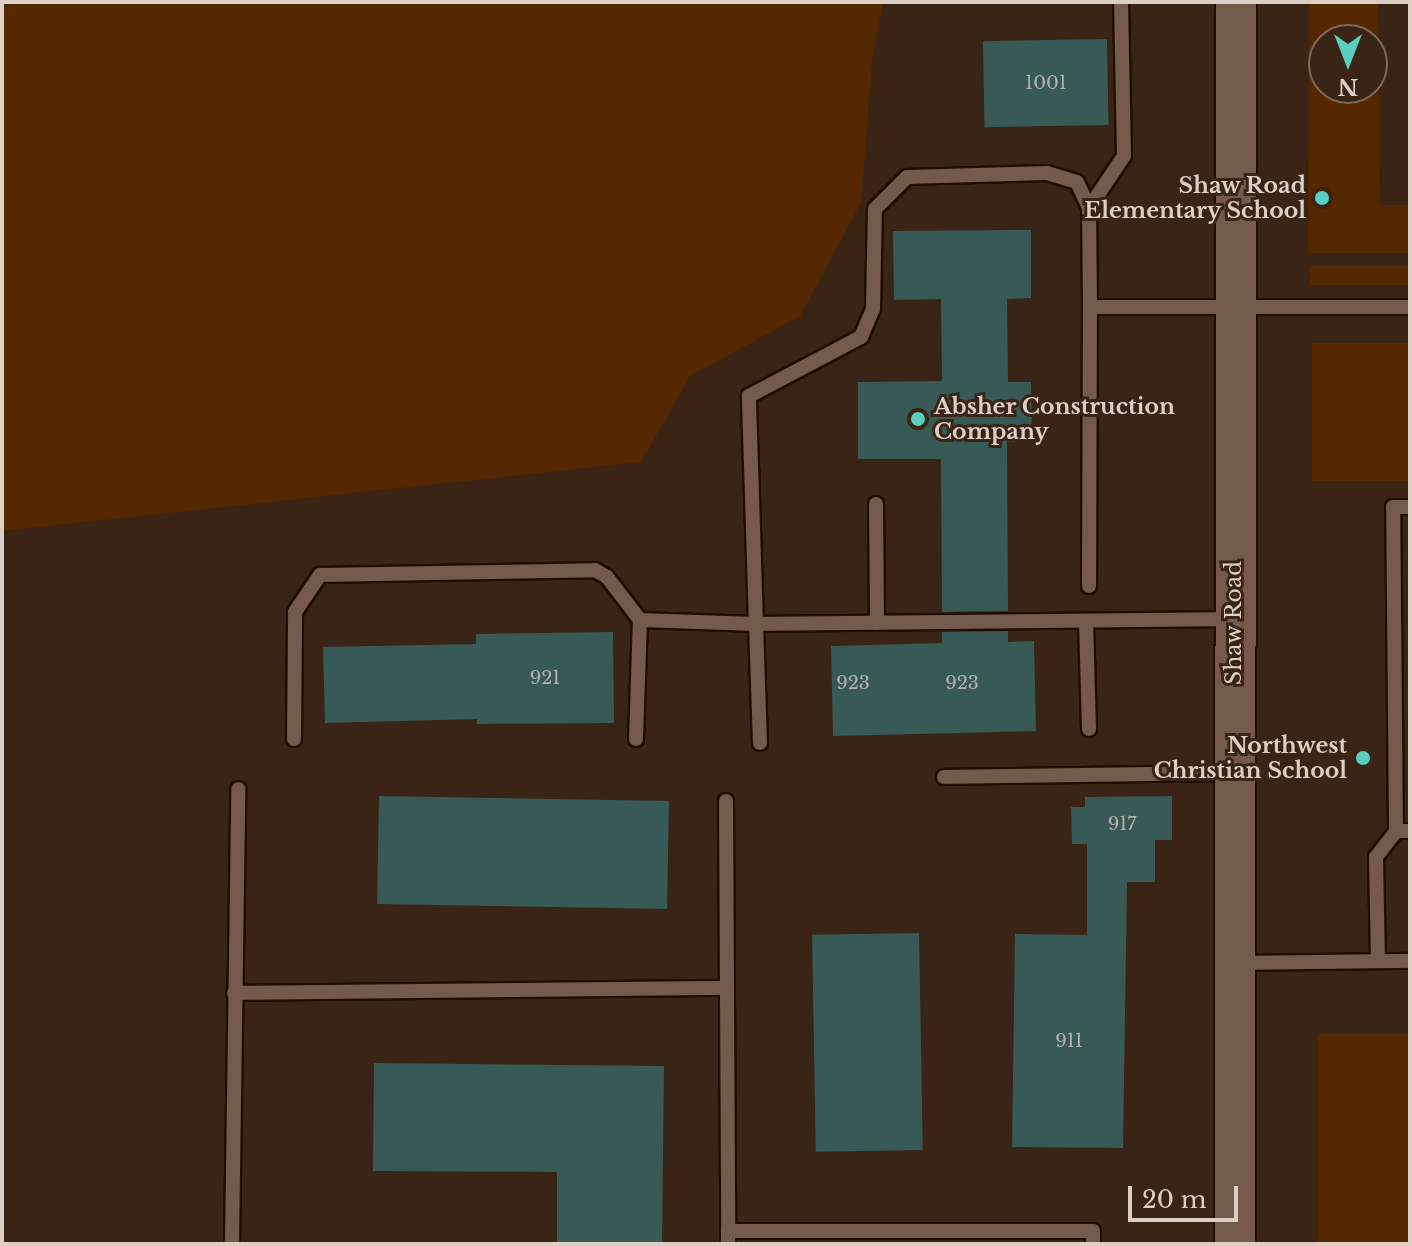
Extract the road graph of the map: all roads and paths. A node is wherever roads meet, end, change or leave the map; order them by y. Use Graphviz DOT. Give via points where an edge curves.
graph roads {
  1 [pos="1121,2"];
  2 [pos="1236,2"];
  3 [pos="1089,208"];
  4 [pos="1090,307"];
  5 [pos="1234,307"];
  6 [pos="1410,307"];
  7 [pos="876,504"];
  8 [pos="1410,507"];
  9 [pos="1089,586"];
  10 [pos="1234,619"];
  11 [pos="640,620"];
  12 [pos="1086,621"];
  13 [pos="877,623"];
  14 [pos="756,624"];
  15 [pos="1089,729"];
  16 [pos="294,739"];
  17 [pos="636,739"];
  18 [pos="760,743"];
  19 [pos="1234,773"];
  20 [pos="944,777"];
  21 [pos="238,789"];
  22 [pos="726,801"];
  23 [pos="1403,831"];
  24 [pos="1378,961"];
  25 [pos="1410,961"];
  26 [pos="1234,963"];
  27 [pos="727,988"];
  28 [pos="234,993"];
  29 [pos="728,1238"];
  30 [pos="232,1244"];
  31 [pos="1093,1244"];
  32 [pos="1235,1244"];
  1 -- 3 [label="lane" via="1124,156"];
  2 -- 5 [label="main road, Shaw Road"];
  3 -- 4 [label="lane"];
  3 -- 14 [label="lane" via="1077,182 1047,173 907,177 875,209 873,309 861,337 749,396"];
  4 -- 5 [label="lane"];
  4 -- 9 [label="lane"];
  5 -- 6 [label="lane"];
  5 -- 10 [label="main road, Shaw Road"];
  7 -- 13 [label="lane"];
  8 -- 23 [label="lane" via="1393,507"];
  10 -- 12 [label="lane"];
  10 -- 19 [label="main road, Shaw Road"];
  11 -- 14 [label="lane"];
  11 -- 16 [label="lane" via="607,577 595,570 320,575 295,612"];
  11 -- 17 [label="lane"];
  12 -- 13 [label="lane"];
  12 -- 15 [label="lane"];
  13 -- 14 [label="lane"];
  14 -- 18 [label="lane"];
  19 -- 20 [label="lane"];
  19 -- 26 [label="main road, Shaw Road"];
  21 -- 28 [label="lane"];
  22 -- 27 [label="lane"];
  23 -- 24 [label="lane" via="1376,857"];
  24 -- 25 [label="lane"];
  24 -- 26 [label="lane"];
  26 -- 32 [label="main road, Shaw Road"];
  27 -- 28 [label="lane"];
  27 -- 29 [label="lane"];
  28 -- 30 [label="lane"];
  29 -- 31 [label="lane" via="1093,1231"];
}
